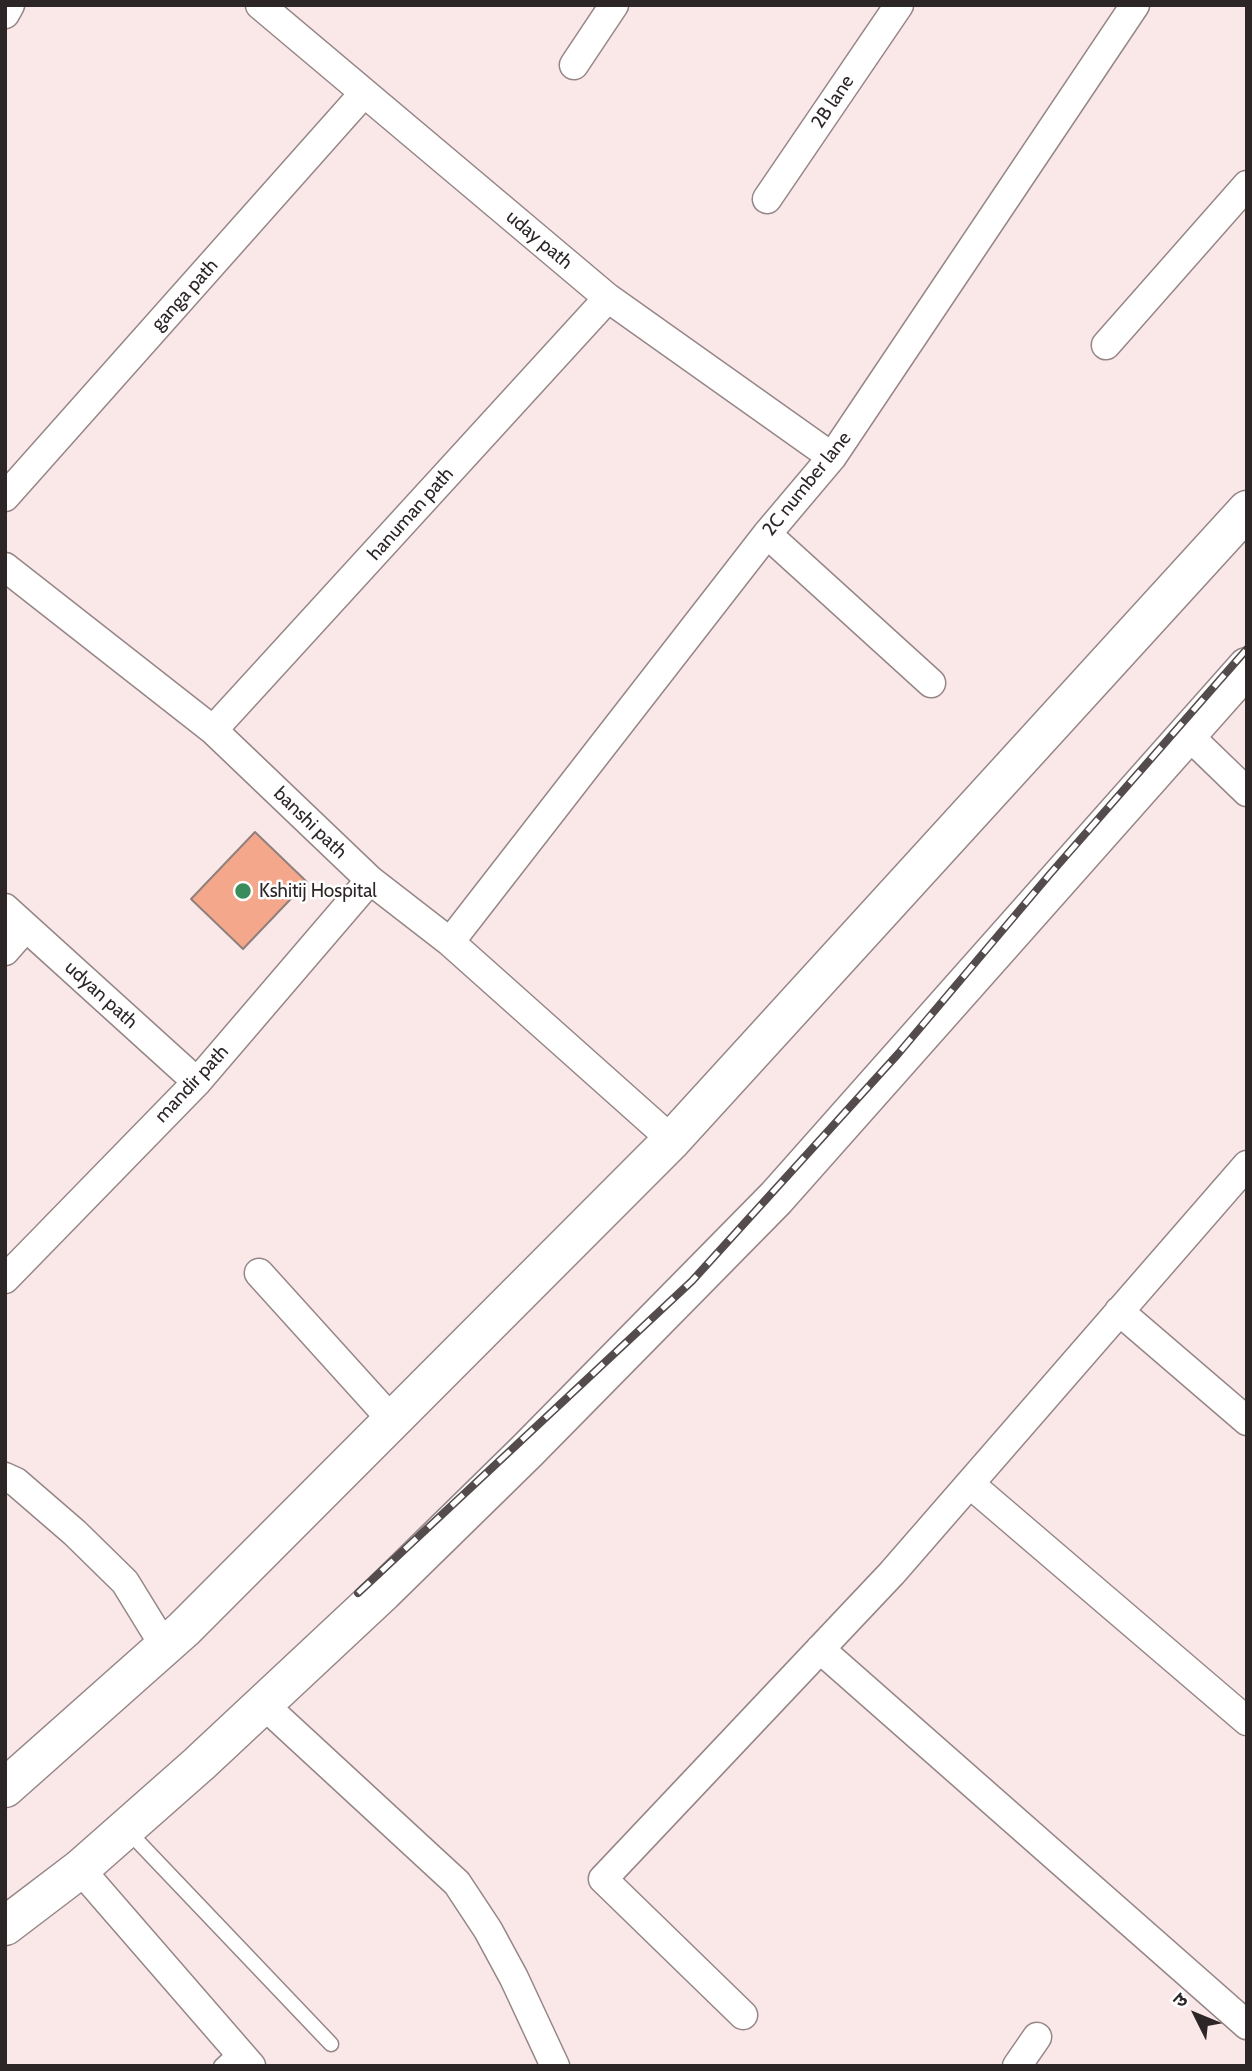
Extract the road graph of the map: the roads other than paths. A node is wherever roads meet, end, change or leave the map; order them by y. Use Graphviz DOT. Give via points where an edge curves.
graph roads {
  1 [pos="10,5"];
  2 [pos="260,5"];
  3 [pos="614,5"];
  4 [pos="899,5"];
  5 [pos="1135,5"];
  6 [pos="5,14"];
  7 [pos="574,65"];
  8 [pos="364,93"];
  9 [pos="1247,185"];
  10 [pos="767,199"];
  11 [pos="608,298"];
  12 [pos="1106,345"];
  13 [pos="832,457"];
  14 [pos="5,497"];
  15 [pos="1247,510"];
  16 [pos="767,534"];
  17 [pos="5,567"];
  18 [pos="1247,667"];
  19 [pos="931,683"];
  20 [pos="213,730"];
  21 [pos="1186,733"];
  22 [pos="1247,792"];
  23 [pos="370,880"];
  24 [pos="15,917"];
  25 [pos="450,942"];
  26 [pos="5,951"];
  27 [pos="197,1082"];
  28 [pos="672,1140"];
  29 [pos="1247,1165"];
  30 [pos="259,1273"];
  31 [pos="5,1279"];
  32 [pos="1119,1311"];
  33 [pos="392,1420"];
  34 [pos="1247,1421"];
  35 [pos="5,1478"];
  36 [pos="970,1484"];
  37 [pos="165,1647"];
  38 [pos="820,1649"];
  39 [pos="263,1704"];
  40 [pos="1247,1721"];
  41 [pos="5,1788"];
  42 [pos="126,1829"];
  43 [pos="80,1869"];
  44 [pos="5,1926"];
  45 [pos="743,2015"];
  46 [pos="1247,2025"];
  47 [pos="1037,2037"];
  48 [pos="331,2044"];
  49 [pos="237,2061"];
  50 [pos="555,2066"];
  51 [pos="1017,2066"];
  1 -- 6 [label="street"];
  2 -- 8 [label="street, uday path"];
  3 -- 7 [label="street"];
  4 -- 10 [label="street, 2B lane"];
  5 -- 13 [label="street, 2C number lane"];
  8 -- 11 [label="street, uday path"];
  8 -- 14 [label="street, ganga path"];
  9 -- 12 [label="street"];
  11 -- 13 [label="street, uday path"];
  11 -- 20 [label="street, hanuman path"];
  13 -- 16 [label="street, 2C number lane"];
  15 -- 28 [label="highway"];
  16 -- 19 [label="street"];
  16 -- 25 [label="street, 2C number lane"];
  17 -- 20 [label="street, banshi path"];
  18 -- 21 [label="highway"];
  20 -- 23 [label="street, banshi path"];
  21 -- 22 [label="street"];
  21 -- 39 [label="highway" via="776,1198 527,1451"];
  23 -- 25 [label="street, banshi path"];
  23 -- 27 [label="street, mandir path"];
  24 -- 26 [label="street"];
  24 -- 27 [label="street, udyan path"];
  25 -- 28 [label="street, banshi path"];
  27 -- 31 [label="street, mandir path"];
  28 -- 33 [label="highway"];
  29 -- 32 [label="street"];
  30 -- 33 [label="street"];
  32 -- 34 [label="street"];
  32 -- 36 [label="street"];
  33 -- 37 [label="highway"];
  35 -- 37 [label="street" via="16,1482 125,1582"];
  36 -- 38 [label="street"];
  36 -- 40 [label="street"];
  37 -- 41 [label="highway"];
  38 -- 45 [label="street" via="603,1879"];
  38 -- 46 [label="street"];
  39 -- 42 [label="highway"];
  39 -- 50 [label="street" via="457,1883 488,1930"];
  42 -- 43 [label="highway"];
  42 -- 48 [label="lane"];
  43 -- 44 [label="highway"];
  43 -- 49 [label="street"];
  47 -- 51 [label="street"];
}
